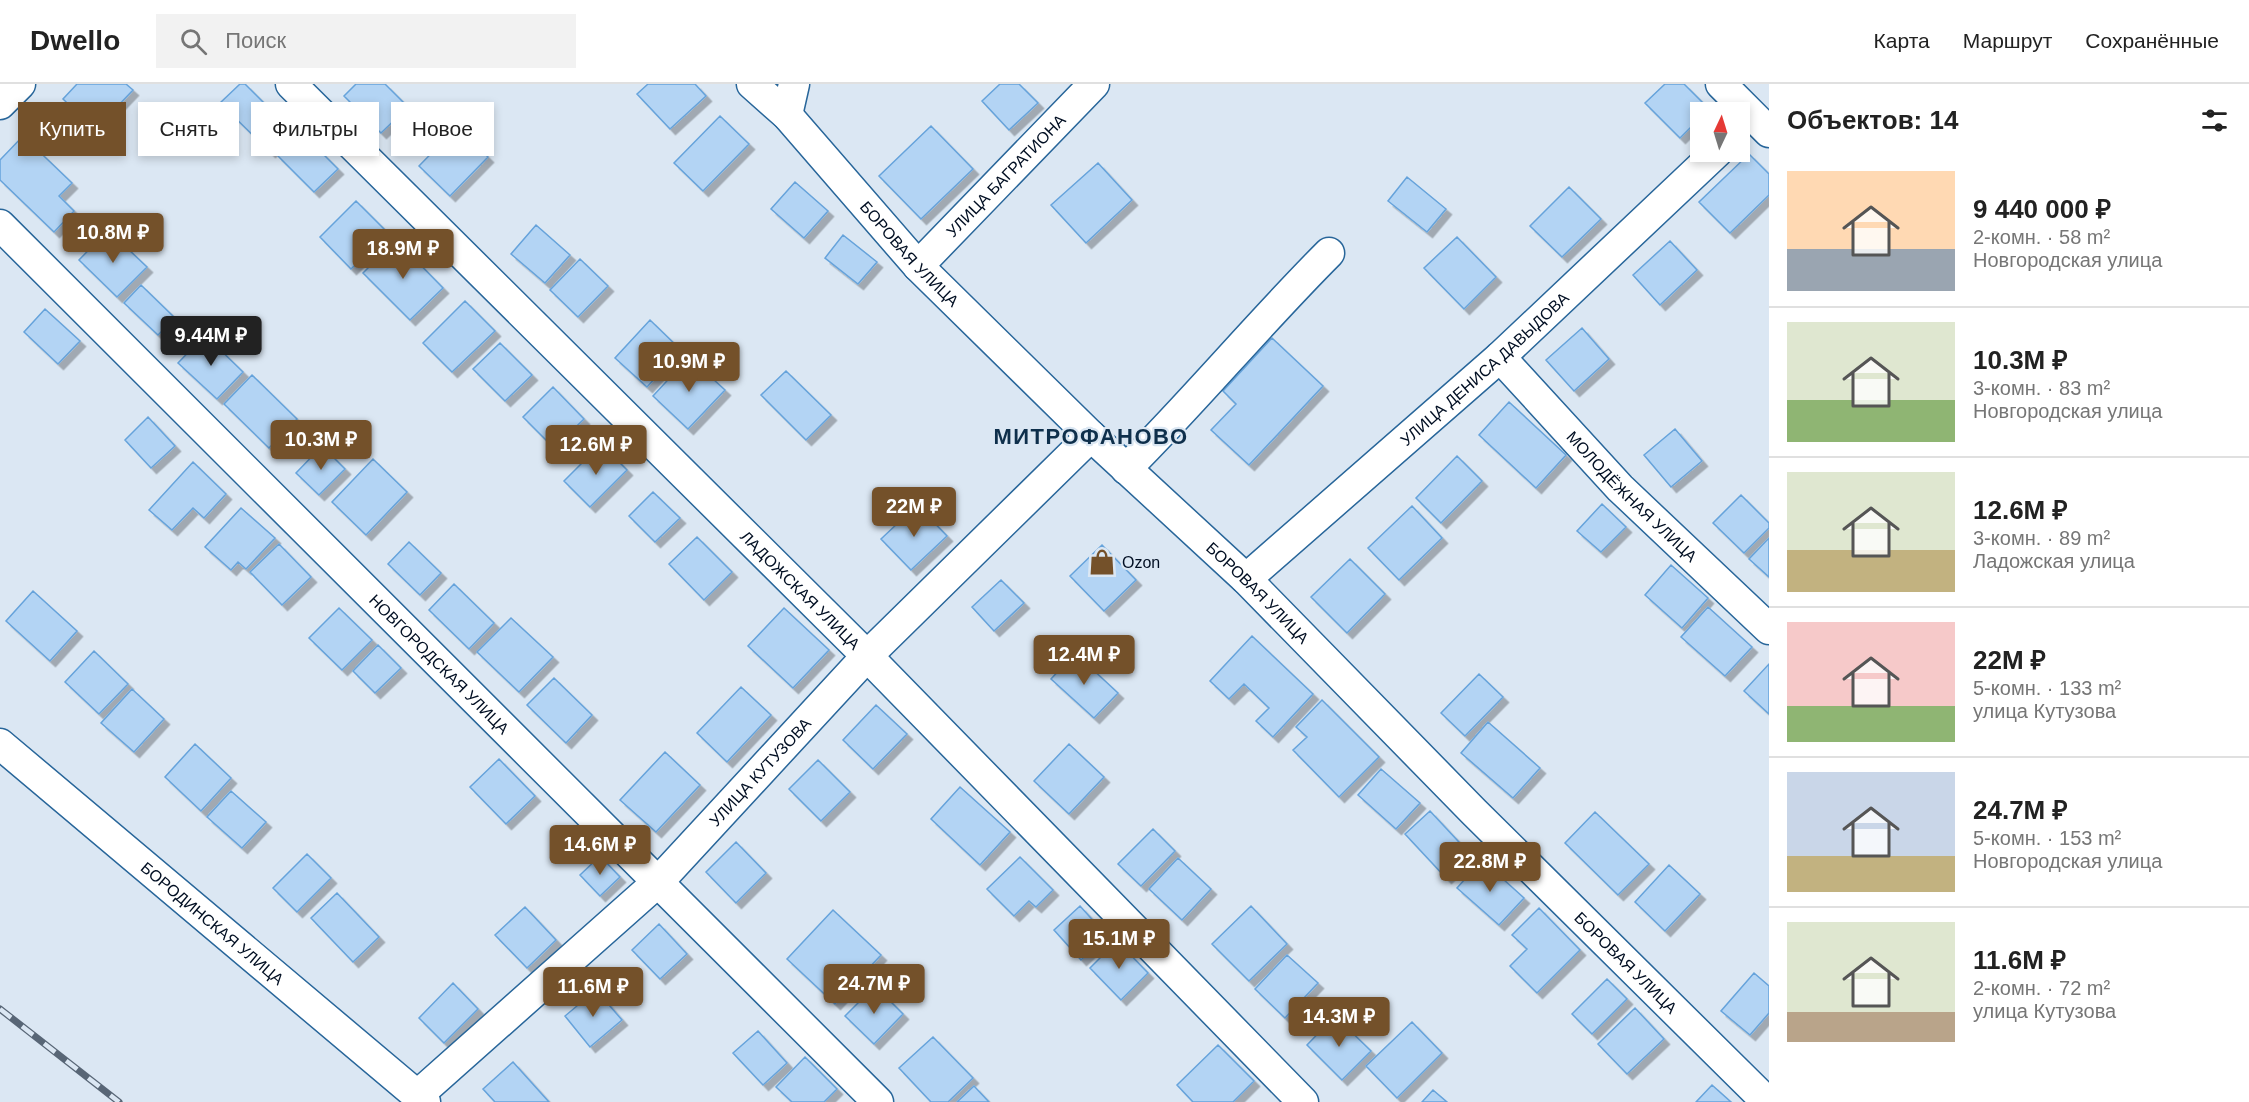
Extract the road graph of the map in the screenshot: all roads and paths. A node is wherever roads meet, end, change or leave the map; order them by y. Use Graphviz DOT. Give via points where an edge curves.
graph roads {
  1 [pos="20,84"];
  2 [pos="291,84"];
  3 [pos="752,84"];
  4 [pos="794,84"];
  5 [pos="1094,84"];
  6 [pos="1721,84"];
  7 [pos="0,104"];
  8 [pos="787,116"];
  9 [pos="1758,120"];
  10 [pos="1706,162"];
  11 [pos="0,225"];
  12 [pos="1329,253"];
  13 [pos="918,266"];
  14 [pos="1500,357"];
  15 [pos="1091,436"];
  16 [pos="1126,469"];
  17 [pos="1246,579"];
  18 [pos="1769,629"];
  19 [pos="867,656"];
  20 [pos="0,744"];
  21 [pos="659,881"];
  22 [pos="422,1098"];
  23 [pos="878,1102"];
  24 [pos="1303,1102"];
  25 [pos="1767,1102"];
  1 -- 7 [label="street"];
  2 -- 19 [label="street, ЛАДОЖСКАЯ УЛИЦА"];
  3 -- 8 [label="street, БОРОВАЯ УЛИЦА"];
  4 -- 8 [label="street"];
  5 -- 13 [label="street, УЛИЦА БАГРАТИОНА"];
  6 -- 9 [label="street"];
  8 -- 13 [label="street, БОРОВАЯ УЛИЦА"];
  10 -- 14 [label="street, УЛИЦА ДЕНИСА ДАВЫДОВА"];
  11 -- 21 [label="street, НОВГОРОДСКАЯ УЛИЦА"];
  12 -- 16 [label="street"];
  13 -- 15 [label="street, БОРОВАЯ УЛИЦА"];
  14 -- 17 [label="street, УЛИЦА ДЕНИСА ДАВЫДОВА"];
  14 -- 18 [label="street, МОЛОДЁЖНАЯ УЛИЦА" via="1620,488"];
  15 -- 16 [label="street, БОРОВАЯ УЛИЦА"];
  15 -- 19 [label="street, УЛИЦА КУТУЗОВА"];
  16 -- 17 [label="street, БОРОВАЯ УЛИЦА"];
  17 -- 25 [label="street, БОРОВАЯ УЛИЦА"];
  19 -- 21 [label="street, УЛИЦА КУТУЗОВА"];
  19 -- 24 [label="street, ЛАДОЖСКАЯ УЛИЦА"];
  20 -- 22 [label="street, БОРОДИНСКАЯ УЛИЦА"];
  21 -- 22 [label="street, УЛИЦА КУТУЗОВА"];
  21 -- 23 [label="street, НОВГОРОДСКАЯ УЛИЦА"];
}
